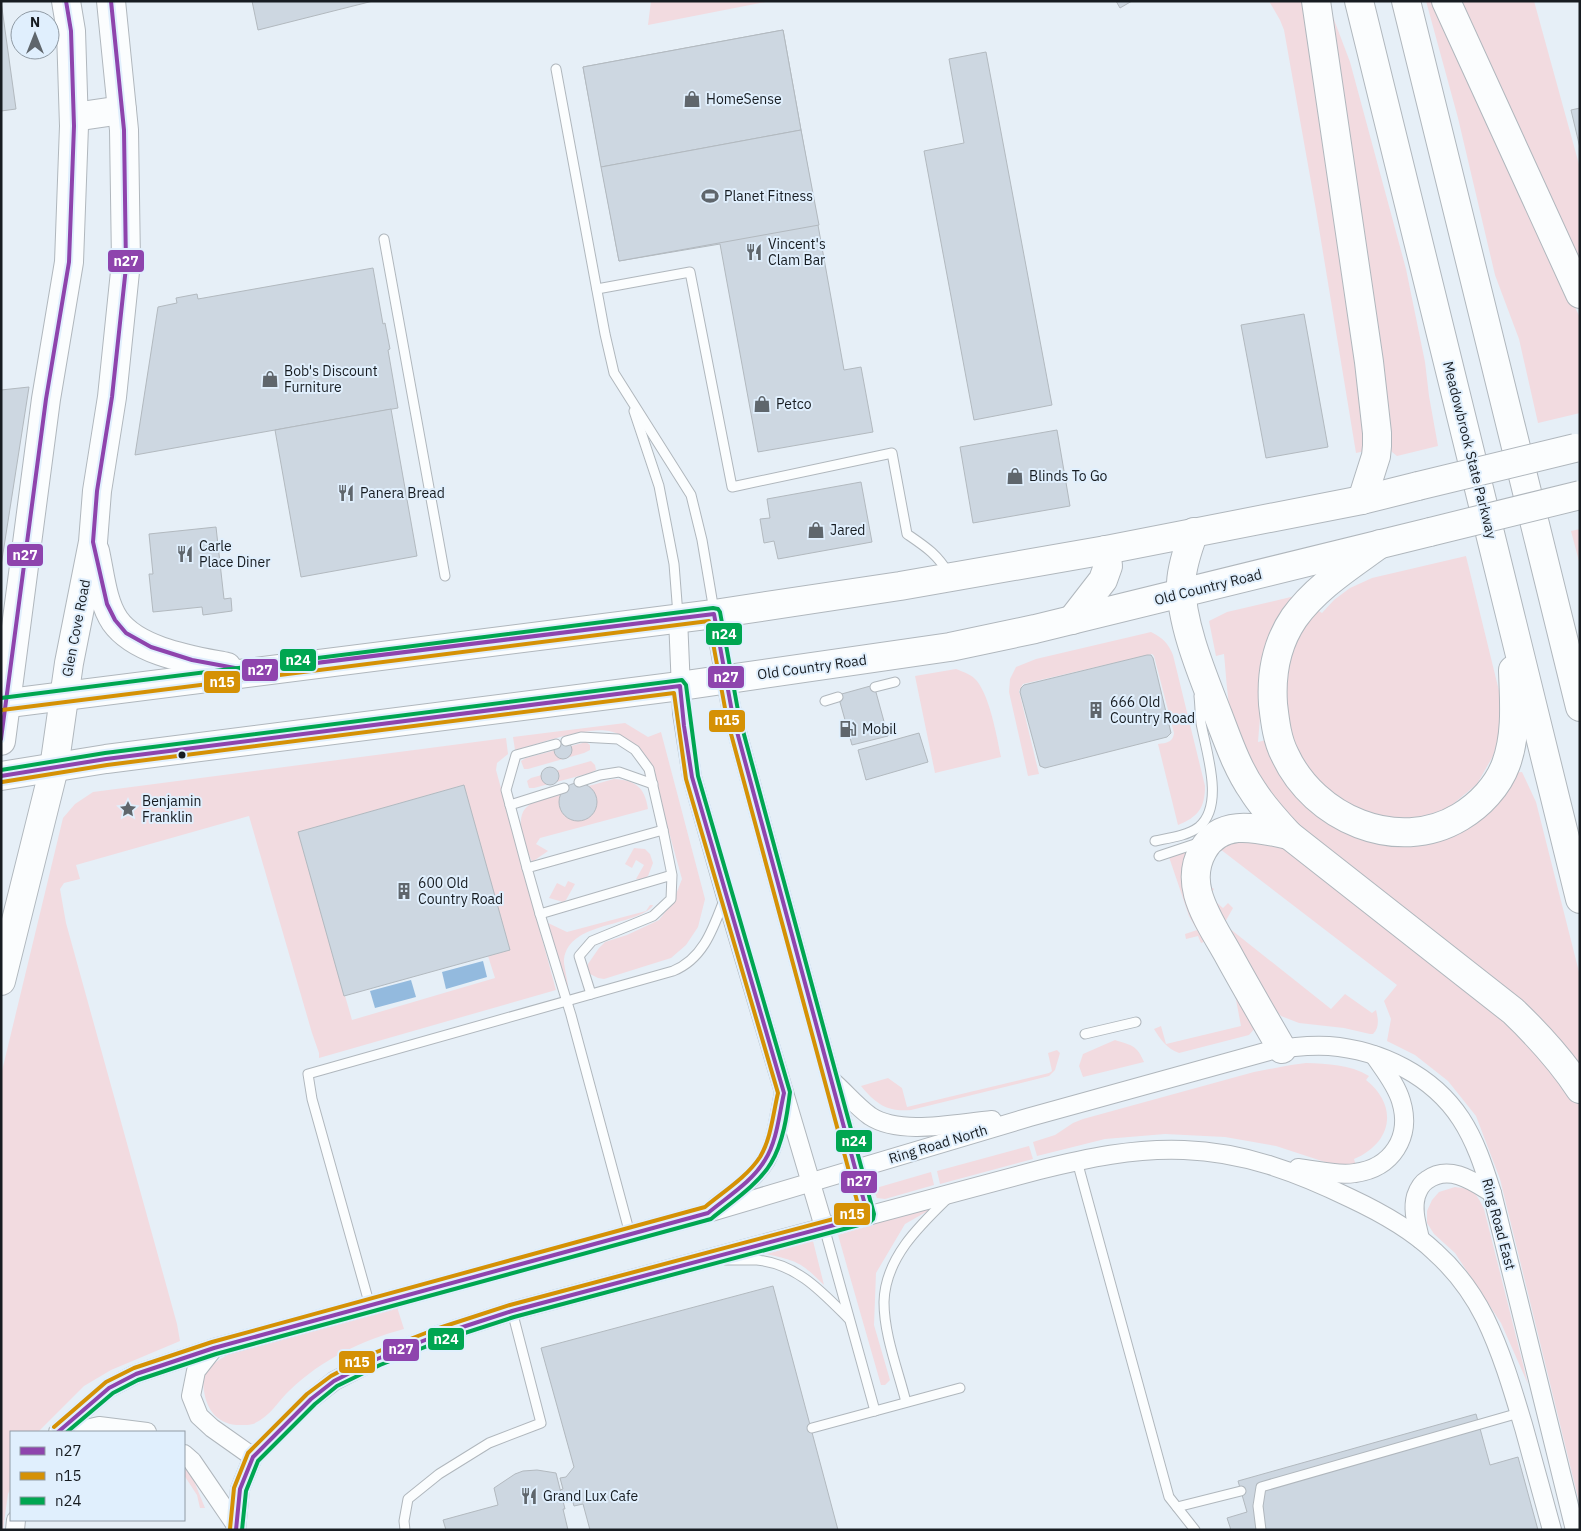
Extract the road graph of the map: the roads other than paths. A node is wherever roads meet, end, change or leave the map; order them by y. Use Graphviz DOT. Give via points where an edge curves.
graph roads {
  1 [pos="66,1"];
  2 [pos="111,1"];
  3 [pos="1316,1"];
  4 [pos="1360,1"];
  5 [pos="1406,1"];
  6 [pos="1446,1"];
  7 [pos="556,69"];
  8 [pos="122,110"];
  9 [pos="74,117"];
  10 [pos="384,239"];
  11 [pos="596,290"];
  12 [pos="1580,294"];
  13 [pos="631,401"];
  14 [pos="1578,448"];
  15 [pos="1580,495"];
  16 [pos="1362,500"];
  17 [pos="1194,532"];
  18 [pos="93,542"];
  19 [pos="1380,544"];
  20 [pos="1106,550"];
  21 [pos="445,576"];
  22 [pos="951,578"];
  23 [pos="23,584"];
  24 [pos="1182,594"];
  25 [pos="1555,606"];
  26 [pos="714,614"];
  27 [pos="678,618"];
  28 [pos="1072,620"];
  29 [pos="1513,628"];
  30 [pos="1,630"];
  31 [pos="1580,656"];
  32 [pos="1197,661"];
  33 [pos="250,671"];
  34 [pos="725,680"];
  35 [pos="895,682"];
  36 [pos="680,686"];
  37 [pos="875,687"];
  38 [pos="64,695"];
  39 [pos="838,697"];
  40 [pos="825,701"];
  41 [pos="4,703"];
  42 [pos="1580,707"];
  43 [pos="1,741"];
  44 [pos="566,741"];
  45 [pos="556,744"];
  46 [pos="54,768"];
  47 [pos="1,776"];
  48 [pos="579,782"];
  49 [pos="653,784"];
  50 [pos="564,788"];
  51 [pos="510,805"];
  52 [pos="663,830"];
  53 [pos="1289,835"];
  54 [pos="1211,839"];
  55 [pos="1155,841"];
  56 [pos="1159,856"];
  57 [pos="527,868"];
  58 [pos="672,875"];
  59 [pos="726,897"];
  60 [pos="1580,899"];
  61 [pos="540,914"];
  62 [pos="1,981"];
  63 [pos="591,994"];
  64 [pos="566,1001"];
  65 [pos="1136,1022"];
  66 [pos="1085,1034"];
  67 [pos="1282,1049"];
  68 [pos="1374,1055"];
  69 [pos="832,1081"];
  70 [pos="1580,1089"];
  71 [pos="784,1093"];
  72 [pos="1030,1117"];
  73 [pos="1077,1161"];
  74 [pos="1266,1163"];
  75 [pos="856,1169"];
  76 [pos="811,1182"];
  77 [pos="954,1193"];
  78 [pos="1492,1193"];
  79 [pos="708,1213"];
  80 [pos="868,1216"];
  81 [pos="824,1228"];
  82 [pos="630,1234"];
  83 [pos="1420,1239"];
  84 [pos="703,1260"];
  85 [pos="370,1306"];
  86 [pos="512,1311"];
  87 [pos="850,1319"];
  88 [pos="214,1348"];
  89 [pos="960,1388"];
  90 [pos="906,1402"];
  91 [pos="875,1411"];
  92 [pos="1520,1413"];
  93 [pos="812,1428"];
  94 [pos="59,1431"];
  95 [pos="77,1431"];
  96 [pos="140,1431"];
  97 [pos="185,1455"];
  98 [pos="253,1457"];
  99 [pos="1241,1491"];
  100 [pos="1177,1507"];
  101 [pos="235,1527"];
  102 [pos="405,1530"];
  103 [pos="1195,1530"];
  104 [pos="1261,1530"];
  105 [pos="1552,1530"];
  106 [pos="1575,1530"];
  1 -- 9 [label="main road" via="71,31"];
  2 -- 8 [label="main road, Glen Cove Road"];
  3 -- 16 [label="main road" via="1377,433 1376,456"];
  4 -- 29 [label="main road, Meadowbrook State Parkway"];
  5 -- 25 [label="main road"];
  6 -- 12 [label="main road"];
  7 -- 11 [label="lane"];
  8 -- 9 [label="main road"];
  8 -- 18 [label="main road, Glen Cove Road" via="126,268"];
  9 -- 23 [label="main road" via="69,262 46,400"];
  10 -- 21 [label="lane"];
  11 -- 13 [label="lane" via="614,373"];
  11 -- 22 [label="lane" via="690,272 732,487 892,453 907,534 928,548"];
  13 -- 26 [label="lane" via="691,495"];
  13 -- 27 [label="lane" via="659,486 674,564"];
  14 -- 16 [label="main road, bridge"];
  15 -- 19 [label="main road, Old Country Road, bridge"];
  16 -- 17 [label="main road"];
  17 -- 20 [label="main road"];
  17 -- 24 [label="main road" via="1182,573"];
  18 -- 33 [label="main road" via="107,604 126,633 151,647 192,660"];
  18 -- 38 [label="main road, Glen Cove Road"];
  19 -- 24 [label="main road, Old Country Road"];
  19 -- 29 [label="main road" via="1301,608 1280,645 1273,676 1275,718 1285,756 1318,800 1342,817 1383,831 1425,831 1453,821 1485,797 1501,775 1512,741"];
  20 -- 22 [label="main road"];
  20 -- 28 [label="main road" via="1108,566 1104,580"];
  22 -- 26 [label="main road"];
  23 -- 30 [label="main road"];
  23 -- 41 [label="main road"];
  24 -- 28 [label="main road, Old Country Road"];
  24 -- 32 [label="main road"];
  25 -- 31 [label="main road"];
  25 -- 42 [label="main road"];
  26 -- 27 [label="main road"];
  26 -- 34 [label="street"];
  27 -- 33 [label="main road"];
  27 -- 36 [label="street"];
  28 -- 34 [label="main road, Old Country Road" via="950,647"];
  29 -- 60 [label="main road, Meadowbrook State Parkway"];
  32 -- 53 [label="main road" via="1243,775 1263,806"];
  32 -- 55 [label="lane" via="1201,721 1212,785 1211,807 1198,828"];
  33 -- 38 [label="main road"];
  34 -- 36 [label="main road, Old Country Road"];
  34 -- 69 [label="street"];
  35 -- 37 [label="lane"];
  36 -- 46 [label="main road, Old Country Road"];
  36 -- 59 [label="street" via="692,777"];
  38 -- 41 [label="main road"];
  38 -- 46 [label="main road, Glen Cove Road"];
  39 -- 40 [label="lane"];
  41 -- 43 [label="main road"];
  44 -- 49 [label="lane" via="581,737 618,739 635,750 649,769"];
  45 -- 51 [label="lane" via="516,755 506,790"];
  46 -- 47 [label="main road, Old Country Road"];
  46 -- 62 [label="main road, Glen Cove Road"];
  48 -- 49 [label="lane" via="619,772"];
  49 -- 52 [label="lane"];
  50 -- 51 [label="lane"];
  51 -- 57 [label="lane"];
  52 -- 57 [label="lane"];
  52 -- 58 [label="lane"];
  53 -- 54 [label="main road" via="1243,828 1224,831"];
  53 -- 70 [label="main road" via="1513,1011 1536,1033"];
  54 -- 56 [label="lane"];
  54 -- 67 [label="main road" via="1201,854 1196,874 1202,905"];
  57 -- 61 [label="lane"];
  58 -- 61 [label="lane"];
  58 -- 63 [label="lane" via="670,899 653,916 592,941 579,956"];
  59 -- 63 [label="lane" via="712,932 687,964 665,974"];
  59 -- 71 [label="street"];
  61 -- 64 [label="lane"];
  63 -- 64 [label="lane"];
  64 -- 82 [label="lane"];
  64 -- 85 [label="lane" via="308,1074 312,1099"];
  65 -- 66 [label="lane"];
  67 -- 68 [label="street, Ring Road East" via="1330,1046"];
  67 -- 72 [label="street, Ring Road North"];
  68 -- 74 [label="street" via="1396,1088 1404,1111 1401,1136 1388,1160 1378,1167 1348,1174"];
  68 -- 78 [label="street, Ring Road East" via="1424,1080 1452,1106 1472,1138"];
  69 -- 72 [label="street" via="870,1116 895,1126"];
  69 -- 75 [label="street"];
  71 -- 76 [label="street"];
  71 -- 79 [label="street" via="774,1140 765,1161"];
  72 -- 75 [label="street, Ring Road North"];
  73 -- 74 [label="street" via="1125,1152 1184,1150"];
  73 -- 77 [label="street"];
  73 -- 100 [label="lane" via="1169,1496"];
  74 -- 83 [label="street" via="1369,1207"];
  75 -- 76 [label="street, Ring Road North"];
  75 -- 80 [label="street"];
  76 -- 79 [label="street, Ring Road North"];
  76 -- 81 [label="street"];
  77 -- 80 [label="street"];
  77 -- 90 [label="lane" via="909,1239 891,1270 885,1288 886,1328"];
  78 -- 83 [label="street" via="1463,1176 1452,1173 1432,1176 1416,1196"];
  78 -- 106 [label="street, Ring Road East"];
  79 -- 82 [label="street, Ring Road North"];
  80 -- 81 [label="street"];
  81 -- 84 [label="street"];
  81 -- 87 [label="lane"];
  82 -- 85 [label="street, Ring Road North"];
  83 -- 92 [label="street" via="1451,1268 1484,1317"];
  84 -- 86 [label="street"];
  84 -- 87 [label="lane" via="758,1260 778,1265 816,1286"];
  85 -- 88 [label="street, Ring Road North"];
  86 -- 98 [label="street" via="376,1359 334,1381 311,1399"];
  86 -- 102 [label="lane" via="541,1423 489,1443 439,1474 408,1499"];
  87 -- 91 [label="lane"];
  88 -- 94 [label="street, Ring Road North" via="136,1374 108,1388"];
  88 -- 98 [label="street" via="196,1371 191,1396 199,1416"];
  89 -- 90 [label="lane"];
  90 -- 91 [label="lane"];
  91 -- 93 [label="lane"];
  92 -- 104 [label="lane" via="1261,1487 1258,1506"];
  92 -- 105 [label="street"];
  95 -- 96 [label="street" via="98,1426"];
  97 -- 101 [label="street"];
  98 -- 101 [label="street" via="240,1489"];
  99 -- 100 [label="lane"];
  100 -- 103 [label="lane"];
}
